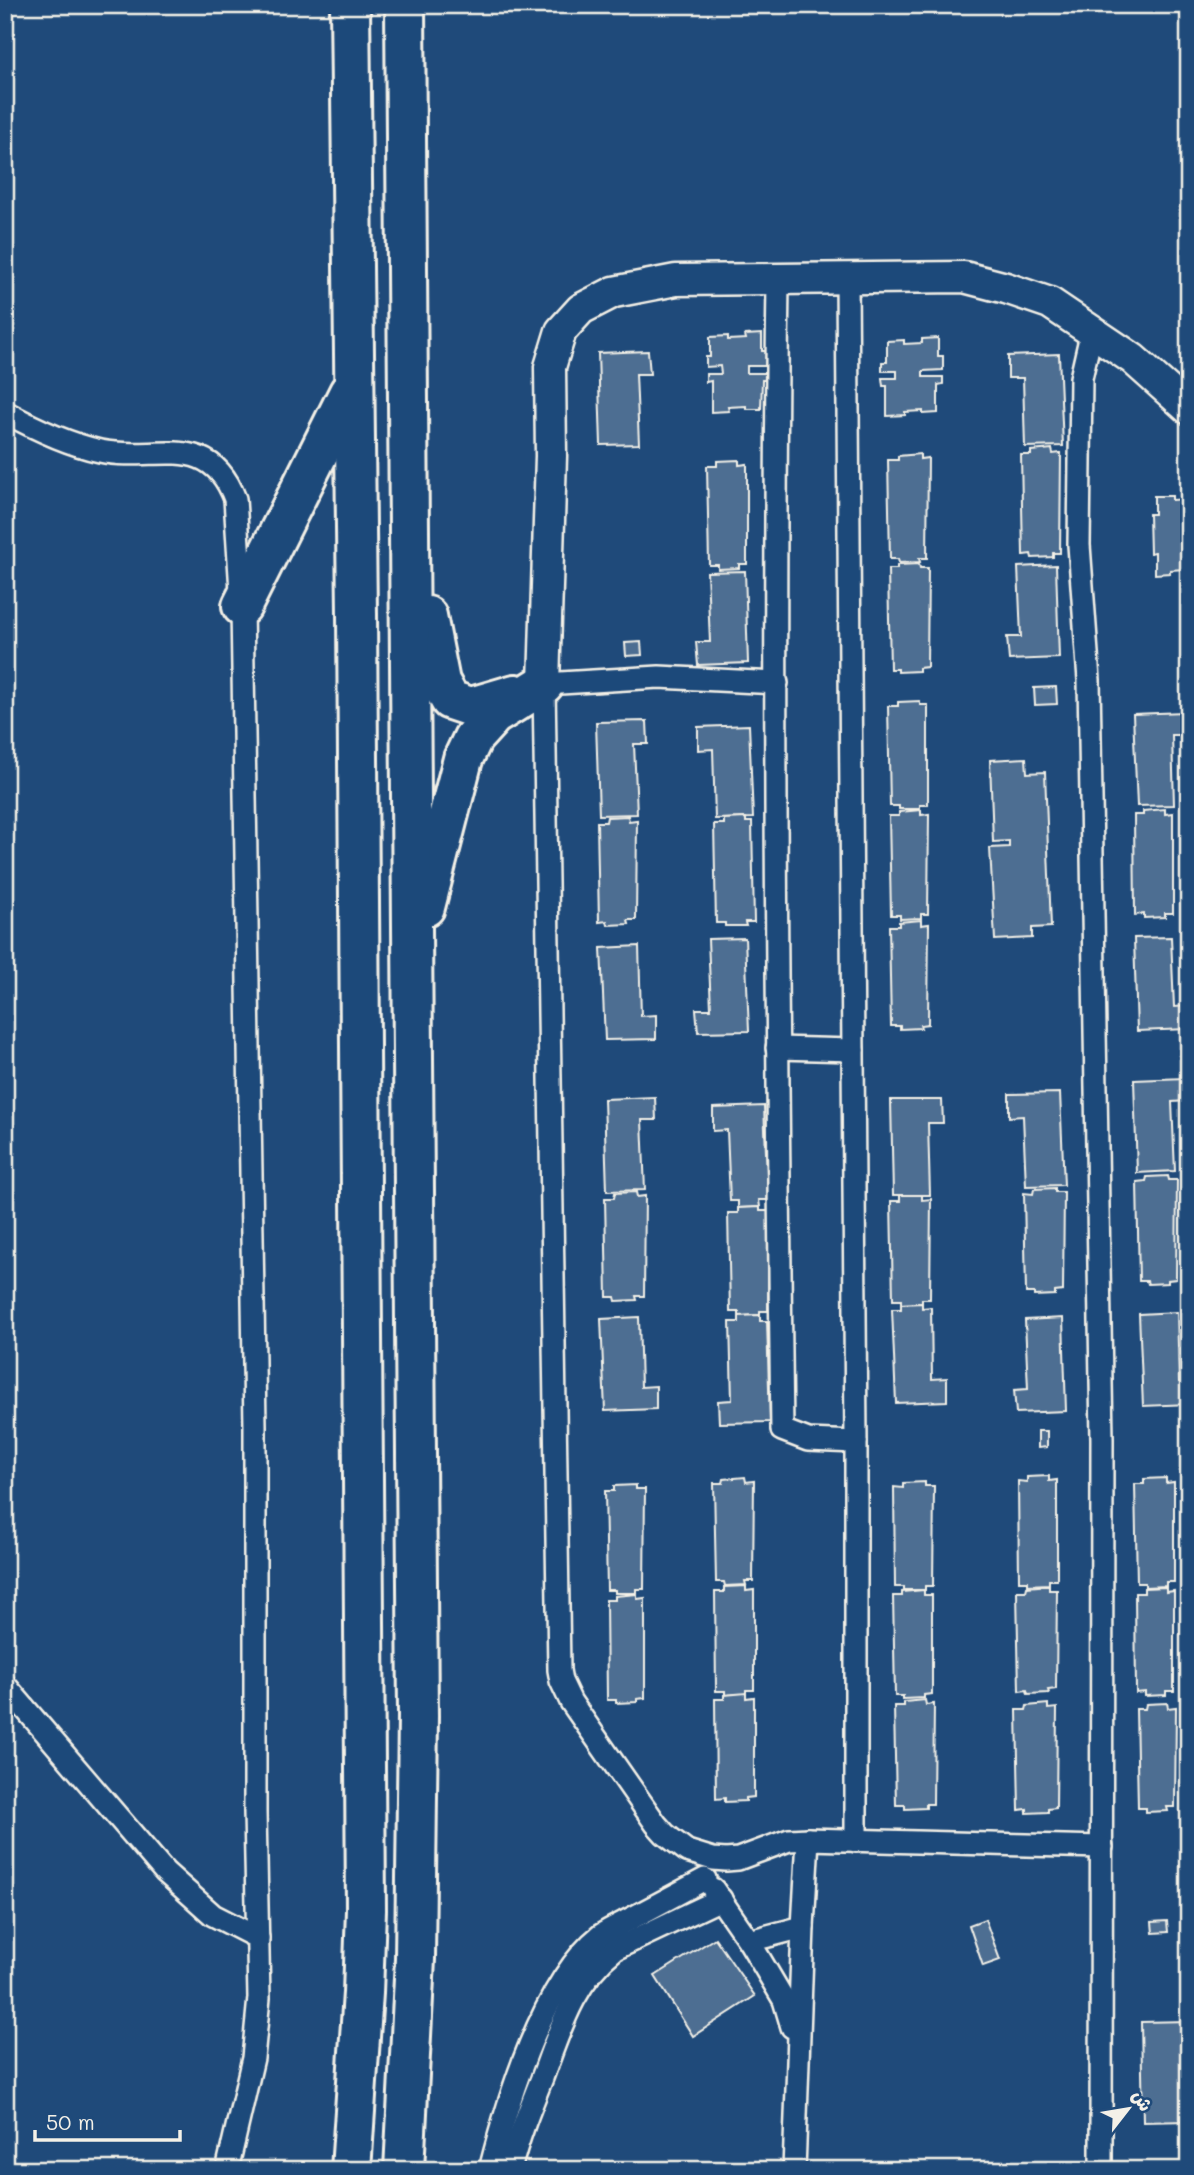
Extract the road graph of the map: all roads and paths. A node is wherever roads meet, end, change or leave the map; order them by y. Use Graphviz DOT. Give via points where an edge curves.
graph roads {
  1 [pos="350,5"];
  2 [pos="405,5"];
  3 [pos="847,279"];
  4 [pos="778,280"];
  5 [pos="1093,330"];
  6 [pos="353,384"];
  7 [pos="1189,409"];
  8 [pos="5,412"];
  9 [pos="409,524"];
  10 [pos="242,606"];
  11 [pos="777,682"];
  12 [pos="544,684"];
  13 [pos="411,963"];
  14 [pos="778,1048"];
  15 [pos="853,1050"];
  16 [pos="856,1441"];
  17 [pos="5,1685"];
  18 [pos="808,1839"];
  19 [pos="856,1840"];
  20 [pos="677,1844"];
  21 [pos="1102,1847"];
  22 [pos="705,1879"];
  23 [pos="721,1899"];
  24 [pos="803,1927"];
  25 [pos="258,1938"];
  26 [pos="749,1941"];
  27 [pos="797,2053"];
  28 [pos="796,2167"];
  29 [pos="227,2170"];
  30 [pos="351,2170"];
  31 [pos="404,2170"];
  32 [pos="490,2170"];
  33 [pos="510,2170"];
  34 [pos="1101,2170"];
  1 -- 6 [label="highway"];
  2 -- 9 [label="highway"];
  3 -- 4 [label="street"];
  3 -- 5 [label="street" via="964,277 1050,303"];
  3 -- 15 [label="street"];
  4 -- 11 [label="street"];
  4 -- 12 [label="street" via="676,280 614,292 581,309 561,331 550,367"];
  5 -- 7 [label="street"];
  5 -- 21 [label="street" via="1081,378 1079,545 1089,680 1102,1439"];
  6 -- 10 [label="highway"];
  6 -- 30 [label="highway" via="366,1910"];
  8 -- 10 [label="street" via="95,450 184,453 222,473 235,499"];
  9 -- 12 [label="highway" via="440,682 450,700 471,707"];
  9 -- 13 [label="highway"];
  10 -- 25 [label="street"];
  11 -- 12 [label="street" via="659,677"];
  11 -- 14 [label="street"];
  12 -- 13 [label="highway" via="494,715 473,738 463,758"];
  12 -- 20 [label="street" via="559,1670 571,1702 656,1824"];
  13 -- 31 [label="highway" via="418,1716 415,1959"];
  14 -- 15 [label="street"];
  14 -- 16 [label="street" via="782,1430 808,1440"];
  15 -- 16 [label="street"];
  16 -- 19 [label="street"];
  17 -- 25 [label="street" via="165,1872 214,1914"];
  18 -- 19 [label="street"];
  18 -- 20 [label="street" via="789,1840 726,1860 699,1856"];
  18 -- 24 [label="street"];
  19 -- 21 [label="street"];
  20 -- 22 [label="street"];
  21 -- 34 [label="street"];
  22 -- 23 [label="street"];
  22 -- 32 [label="street" via="603,1933 570,1966 532,2042"];
  23 -- 26 [label="street"];
  23 -- 33 [label="street" via="615,1949 585,1979 568,2009"];
  24 -- 26 [label="street"];
  24 -- 27 [label="street"];
  25 -- 29 [label="street" via="253,2058"];
  26 -- 27 [label="street" via="787,2006"];
  27 -- 28 [label="street"];
}
